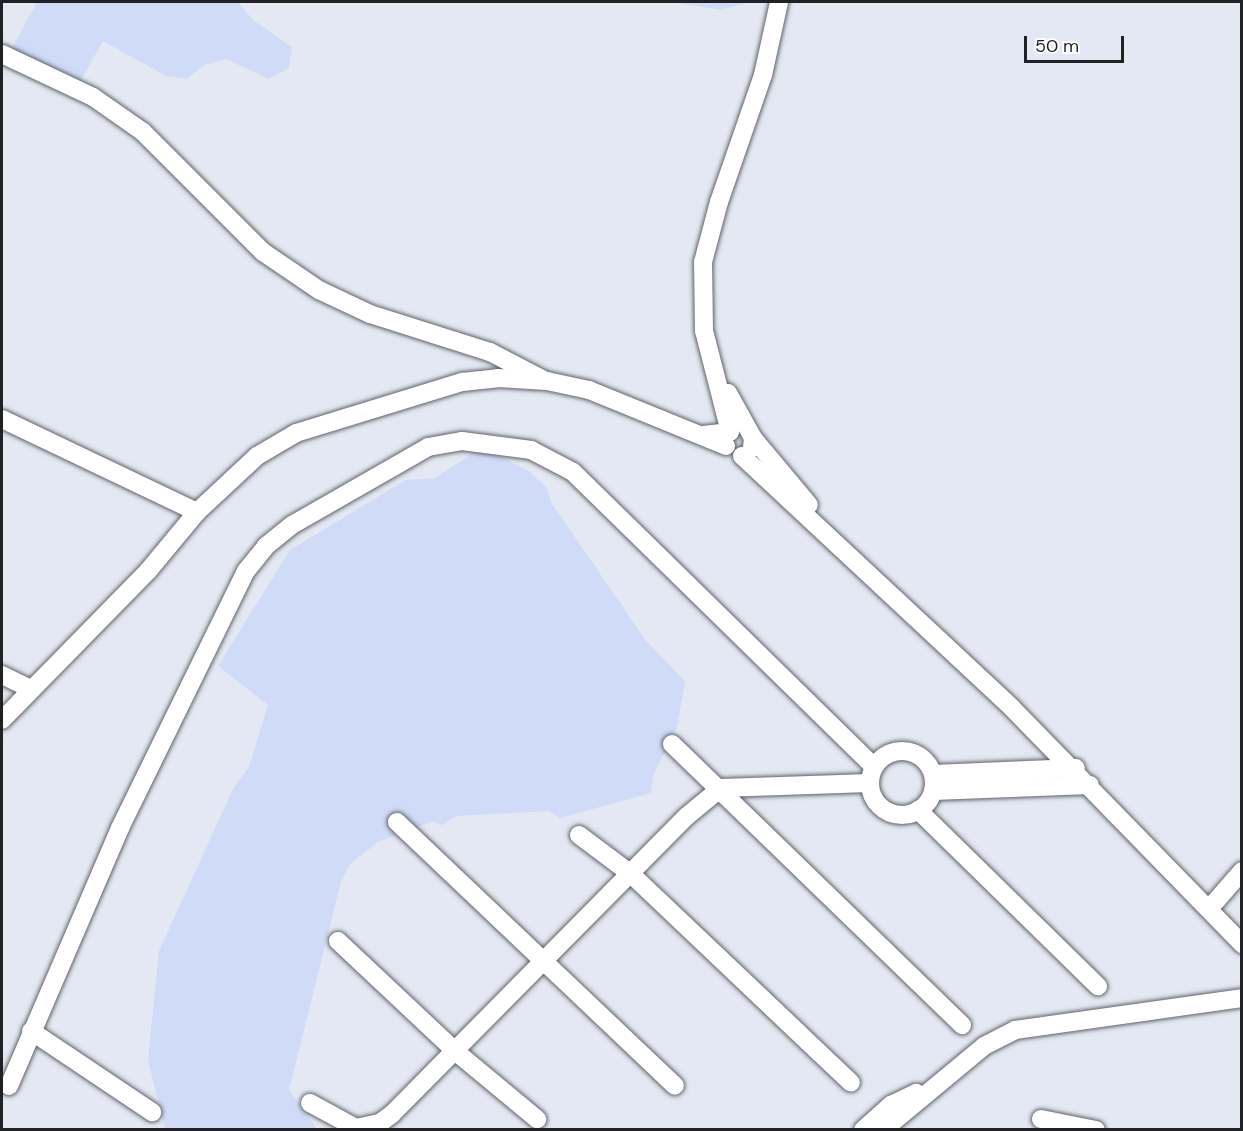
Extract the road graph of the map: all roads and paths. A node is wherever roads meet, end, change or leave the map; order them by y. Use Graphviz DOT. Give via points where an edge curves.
graph roads {
  1 [pos="779,2"];
  2 [pos="2,54"];
  3 [pos="547,381"];
  4 [pos="2,419"];
  5 [pos="740,440"];
  6 [pos="197,512"];
  7 [pos="2,675"];
  8 [pos="31,689"];
  9 [pos="2,720"];
  10 [pos="672,744"];
  11 [pos="872,775"];
  12 [pos="1083,777"];
  13 [pos="933,782"];
  14 [pos="721,788"];
  15 [pos="918,810"];
  16 [pos="397,822"];
  17 [pos="579,836"];
  18 [pos="1242,871"];
  19 [pos="631,874"];
  20 [pos="1215,902"];
  21 [pos="1242,928"];
  22 [pos="339,941"];
  23 [pos="1242,944"];
  24 [pos="542,962"];
  25 [pos="1098,986"];
  26 [pos="1240,999"];
  27 [pos="962,1025"];
  28 [pos="31,1031"];
  29 [pos="455,1051"];
  30 [pos="942,1080"];
  31 [pos="851,1083"];
  32 [pos="9,1086"];
  33 [pos="675,1086"];
  34 [pos="310,1103"];
  35 [pos="152,1112"];
  36 [pos="537,1119"];
  37 [pos="1041,1119"];
  38 [pos="863,1130"];
  39 [pos="883,1130"];
  40 [pos="1096,1130"];
  1 -- 5 [label="street" via="763,75 718,202 703,262 704,331"];
  2 -- 3 [label="street" via="93,97 143,132 263,252 319,291 370,314 490,352"];
  3 -- 5 [label="street" via="598,393 704,435"];
  3 -- 6 [label="street" via="498,378 462,382 296,433 257,456"];
  4 -- 6 [label="street"];
  5 -- 12 [label="street" via="1004,685"];
  6 -- 8 [label="street" via="148,571"];
  7 -- 8 [label="street"];
  8 -- 9 [label="street"];
  10 -- 14 [label="street"];
  11 -- 13 [label="street" via="886,755 902,751 924,760"];
  11 -- 14 [label="street"];
  11 -- 15 [label="street" via="874,799 886,810 902,815"];
  11 -- 28 [label="street" via="573,472 531,450 462,441 428,447 292,525 266,546 246,571 120,828"];
  12 -- 13 [label="street"];
  12 -- 20 [label="street"];
  12 -- 23 [label="street"];
  13 -- 15 [label="street"];
  14 -- 19 [label="street" via="687,816"];
  14 -- 27 [label="street"];
  15 -- 25 [label="street"];
  16 -- 24 [label="street"];
  17 -- 19 [label="street"];
  18 -- 20 [label="street"];
  19 -- 24 [label="street"];
  19 -- 31 [label="street"];
  20 -- 21 [label="street"];
  22 -- 29 [label="street"];
  24 -- 29 [label="street"];
  24 -- 33 [label="street"];
  26 -- 30 [label="street" via="1015,1030 984,1046"];
  28 -- 32 [label="street"];
  28 -- 35 [label="street"];
  29 -- 34 [label="street" via="392,1114 369,1127 356,1128 340,1122"];
  29 -- 36 [label="street"];
  30 -- 38 [label="street" via="891,1105"];
  30 -- 39 [label="street"];
  37 -- 40 [label="street"];
}
